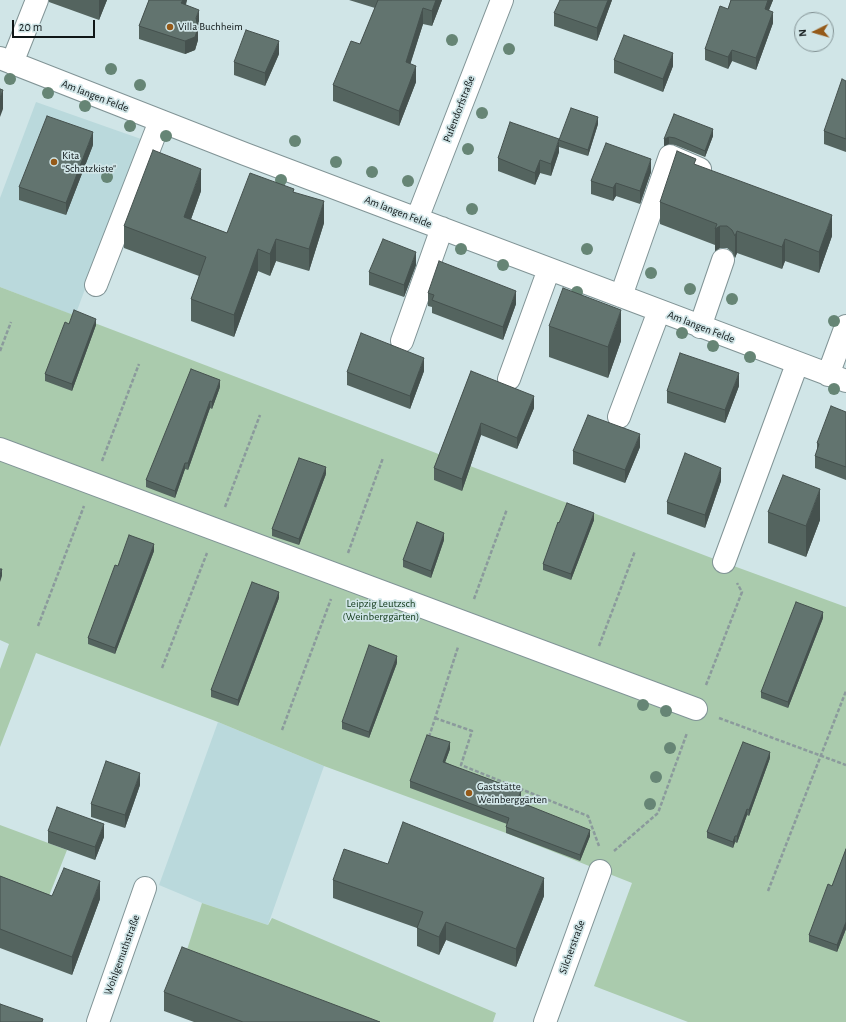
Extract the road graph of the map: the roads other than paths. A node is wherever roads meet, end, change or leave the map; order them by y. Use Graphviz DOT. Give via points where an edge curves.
graph roads {
  1 [pos="37,0"];
  2 [pos="502,0"];
  3 [pos="6,61"];
  4 [pos="160,121"];
  5 [pos="700,169"];
  6 [pos="417,219"];
  7 [pos="442,228"];
  8 [pos="723,260"];
  9 [pos="549,269"];
  10 [pos="96,285"];
  11 [pos="621,296"];
  12 [pos="659,311"];
  13 [pos="846,326"];
  14 [pos="700,327"];
  15 [pos="402,341"];
  16 [pos="796,364"];
  17 [pos="837,378"];
  18 [pos="509,379"];
  19 [pos="619,417"];
  20 [pos="0,449"];
  21 [pos="724,562"];
  22 [pos="696,709"];
  23 [pos="604,860"];
  24 [pos="146,888"];
  25 [pos="98,1022"];
  26 [pos="545,1022"];
  1 -- 3 [label="street"];
  2 -- 6 [label="street, Pufendorfstraße"];
  3 -- 4 [label="street, Am langen Felde"];
  4 -- 6 [label="street, Am langen Felde"];
  4 -- 10 [label="street"];
  5 -- 11 [label="street" via="670,156"];
  6 -- 7 [label="street, Am langen Felde"];
  7 -- 9 [label="street, Am langen Felde"];
  7 -- 15 [label="street"];
  8 -- 14 [label="street"];
  9 -- 11 [label="street, Am langen Felde"];
  9 -- 18 [label="street"];
  11 -- 12 [label="street, Am langen Felde"];
  12 -- 14 [label="street, Am langen Felde"];
  12 -- 19 [label="street"];
  13 -- 17 [label="street"];
  14 -- 16 [label="street, Am langen Felde"];
  16 -- 17 [label="street, Am langen Felde"];
  16 -- 21 [label="street"];
  20 -- 22 [label="street"];
  23 -- 26 [label="street, Silcherstraße"];
  24 -- 25 [label="street, Wohlgemuthstraße"];
}
